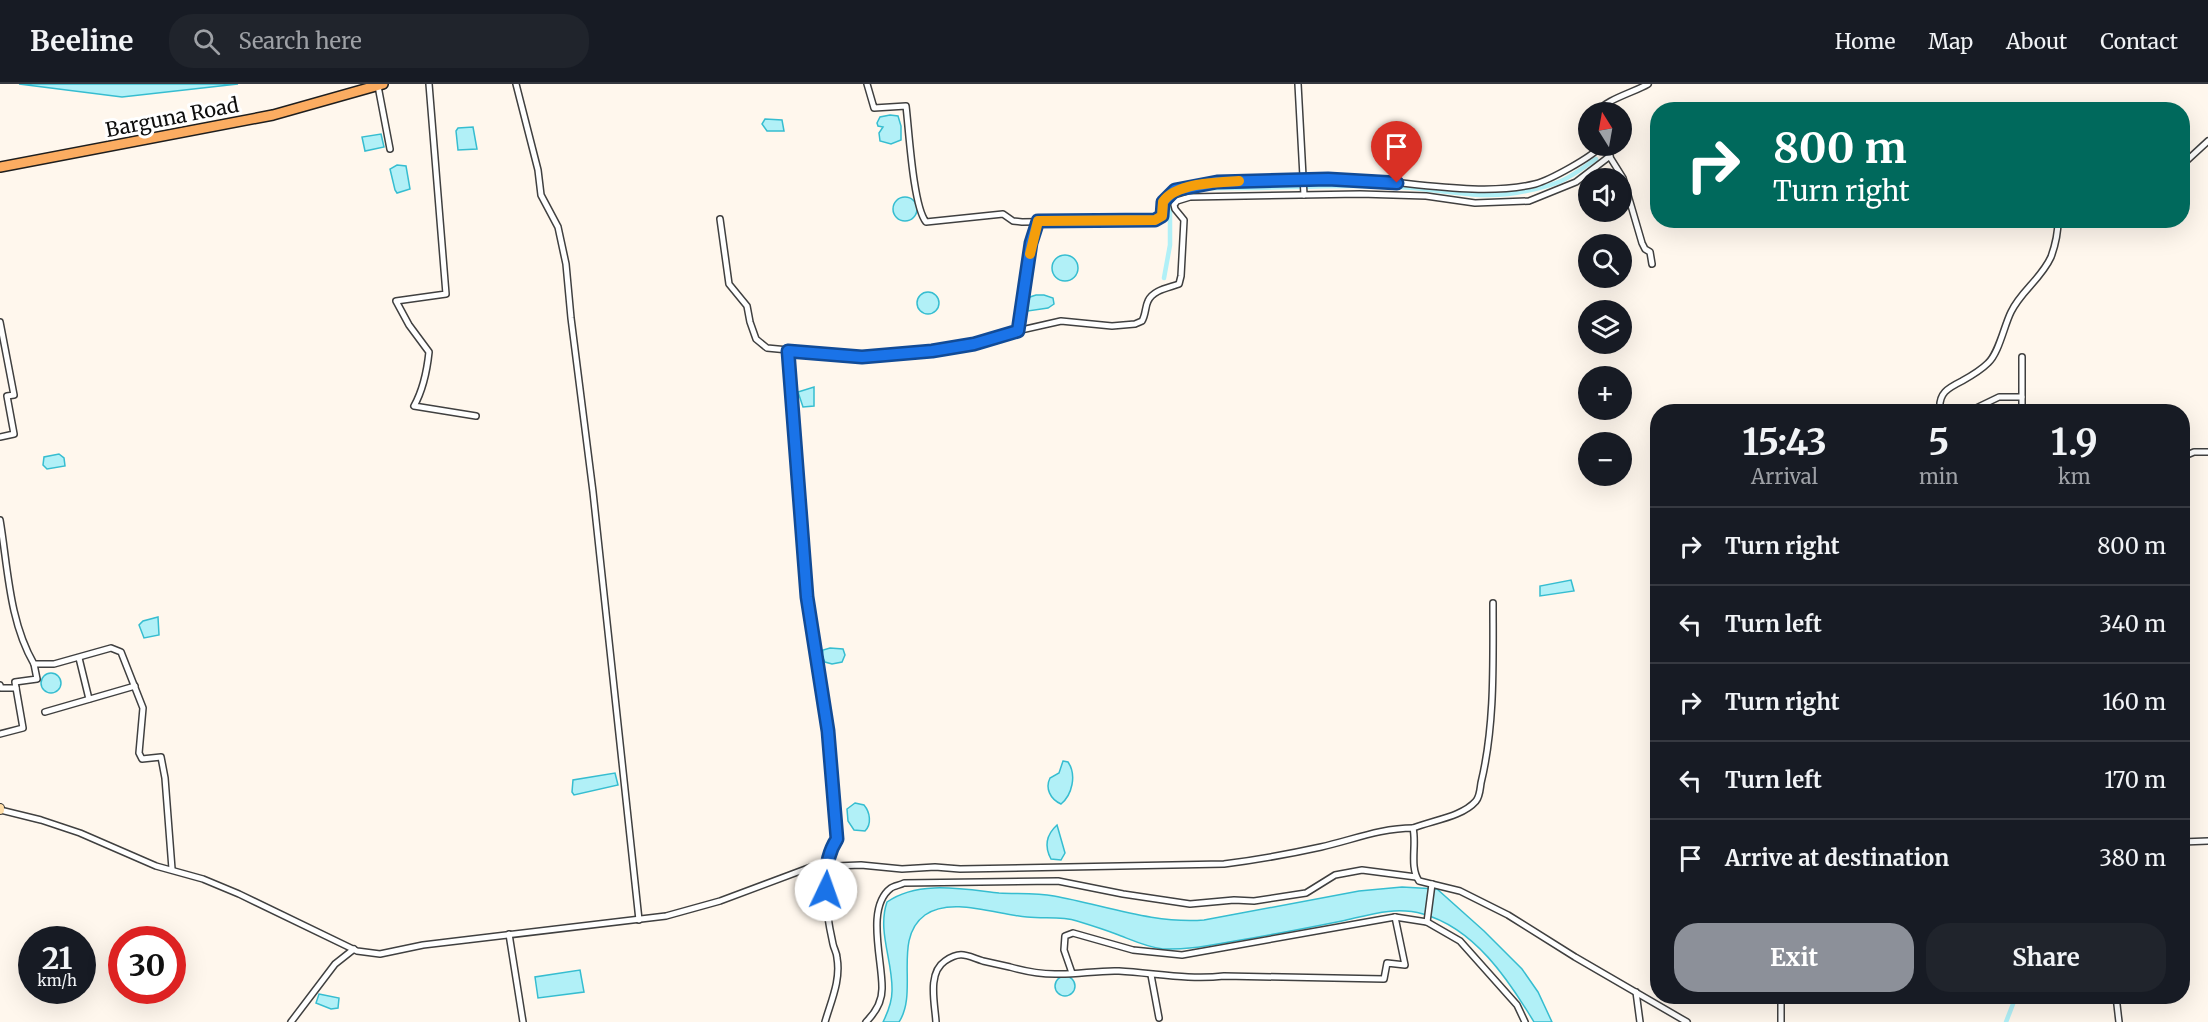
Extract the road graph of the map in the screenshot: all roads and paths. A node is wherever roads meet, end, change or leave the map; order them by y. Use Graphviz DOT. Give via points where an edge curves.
graph roads {
  1 [pos="429,84"];
  2 [pos="516,84"];
  3 [pos="867,84"];
  4 [pos="1298,84"];
  5 [pos="1648,84"];
  6 [pos="380,85"];
  7 [pos="1610,102"];
  8 [pos="2208,141"];
  9 [pos="390,149"];
  10 [pos="1588,156"];
  11 [pos="1610,156"];
  12 [pos="2190,158"];
  13 [pos="0,167"];
  14 [pos="1303,179"];
  15 [pos="1304,195"];
  16 [pos="720,219"];
  17 [pos="1038,221"];
  18 [pos="2058,228"];
  19 [pos="1652,264"];
  20 [pos="0,322"];
  21 [pos="1018,331"];
  22 [pos="788,351"];
  23 [pos="2022,357"];
  24 [pos="2022,397"];
  25 [pos="1941,404"];
  26 [pos="1984,404"];
  27 [pos="2022,404"];
  28 [pos="476,416"];
  29 [pos="0,437"];
  30 [pos="2208,452"];
  31 [pos="2190,454"];
  32 [pos="0,520"];
  33 [pos="1493,603"];
  34 [pos="79,657"];
  35 [pos="34,664"];
  36 [pos="0,685"];
  37 [pos="135,686"];
  38 [pos="16,688"];
  39 [pos="89,699"];
  40 [pos="45,712"];
  41 [pos="0,734"];
  42 [pos="0,809"];
  43 [pos="1413,828"];
  44 [pos="2208,841"];
  45 [pos="2190,842"];
  46 [pos="826,866"];
  47 [pos="172,869"];
  48 [pos="1416,877"];
  49 [pos="1432,884"];
  50 [pos="1395,917"];
  51 [pos="639,920"];
  52 [pos="1427,922"];
  53 [pos="509,934"];
  54 [pos="354,949"];
  55 [pos="1072,973"];
  56 [pos="1151,975"];
  57 [pos="1636,992"];
  58 [pos="1650,1000"];
  59 [pos="1656,1004"];
  60 [pos="1781,1004"];
  61 [pos="2117,1004"];
  62 [pos="1159,1018"];
  63 [pos="291,1022"];
  64 [pos="523,1022"];
  65 [pos="825,1022"];
  66 [pos="866,1022"];
  67 [pos="936,1022"];
  68 [pos="1525,1022"];
  69 [pos="1640,1022"];
  70 [pos="1687,1022"];
  71 [pos="1781,1022"];
  72 [pos="2119,1022"];
  1 -- 28 [label="street" via="446,294 396,301 429,352 414,406"];
  2 -- 51 [label="street" via="541,195 558,227 566,264"];
  3 -- 17 [label="street" via="874,108 906,106 917,195 926,222 1004,214 1013,221"];
  4 -- 14 [label="street"];
  5 -- 7 [label="street"];
  6 -- 9 [label="street"];
  6 -- 13 [label="main road, Barguna Road" via="273,115"];
  8 -- 12 [label="street"];
  10 -- 14 [label="street" via="1553,177 1519,186 1468,188"];
  11 -- 15 [label="street" via="1576,182 1529,201 1486,203 1426,196"];
  11 -- 19 [label="street" via="1623,178"];
  14 -- 15 [label="street"];
  14 -- 17 [label="street" via="1217,182 1175,190 1163,202 1162,216 1155,220"];
  15 -- 21 [label="street" via="1190,197 1177,201 1175,209 1184,220 1179,284 1152,295 1146,303 1143,321 1112,326 1061,321"];
  16 -- 22 [label="street" via="729,284 747,306 756,339 767,348"];
  17 -- 21 [label="street"];
  18 -- 25 [label="street" via="2051,256 2010,313 1992,360 1948,387 1942,393"];
  20 -- 29 [label="street" via="14,395 7,396 14,434"];
  21 -- 22 [label="street" via="932,351 862,357"];
  22 -- 46 [label="street" via="807,597 834,785 837,839"];
  23 -- 24 [label="street"];
  24 -- 26 [label="street" via="1999,397"];
  24 -- 27 [label="street"];
  30 -- 31 [label="street"];
  32 -- 35 [label="street" via="15,616"];
  33 -- 43 [label="street" via="1491,705 1486,764 1478,799 1463,812"];
  34 -- 35 [label="street" via="54,664"];
  34 -- 37 [label="street" via="111,648 121,652"];
  34 -- 39 [label="street"];
  35 -- 38 [label="street" via="37,679 15,682"];
  36 -- 38 [label="street"];
  37 -- 39 [label="street"];
  37 -- 47 [label="street" via="142,708 139,753 142,759 161,757"];
  38 -- 41 [label="street" via="23,728"];
  39 -- 40 [label="street"];
  42 -- 47 [label="street" via="80,833 156,866"];
  43 -- 46 [label="street" via="1224,864 960,869"];
  43 -- 48 [label="street"];
  44 -- 45 [label="street"];
  46 -- 51 [label="street" via="811,867 709,904"];
  46 -- 65 [label="street" via="837,981"];
  47 -- 54 [label="street" via="239,894"];
  48 -- 49 [label="street"];
  48 -- 66 [label="street" via="1362,870 1335,875 1305,893 1287,897 1190,904 1058,881 904,883 890,888 882,898 877,939 882,989 878,1006"];
  49 -- 52 [label="street"];
  49 -- 57 [label="street" via="1460,891 1508,915"];
  50 -- 52 [label="street"];
  50 -- 55 [label="street" via="1182,956 1133,950 1074,933 1065,936 1064,943"];
  50 -- 56 [label="street" via="1405,965 1387,963 1384,979"];
  51 -- 53 [label="street"];
  52 -- 68 [label="street" via="1460,941 1518,1005"];
  53 -- 54 [label="street" via="380,954"];
  53 -- 64 [label="street"];
  54 -- 63 [label="street" via="335,964"];
  55 -- 56 [label="street" via="1118,971"];
  55 -- 67 [label="street" via="1038,973 960,954 944,961 937,970"];
  56 -- 62 [label="street"];
  57 -- 58 [label="street"];
  57 -- 69 [label="street"];
  59 -- 70 [label="street"];
  60 -- 71 [label="street"];
  61 -- 72 [label="street"];
}
